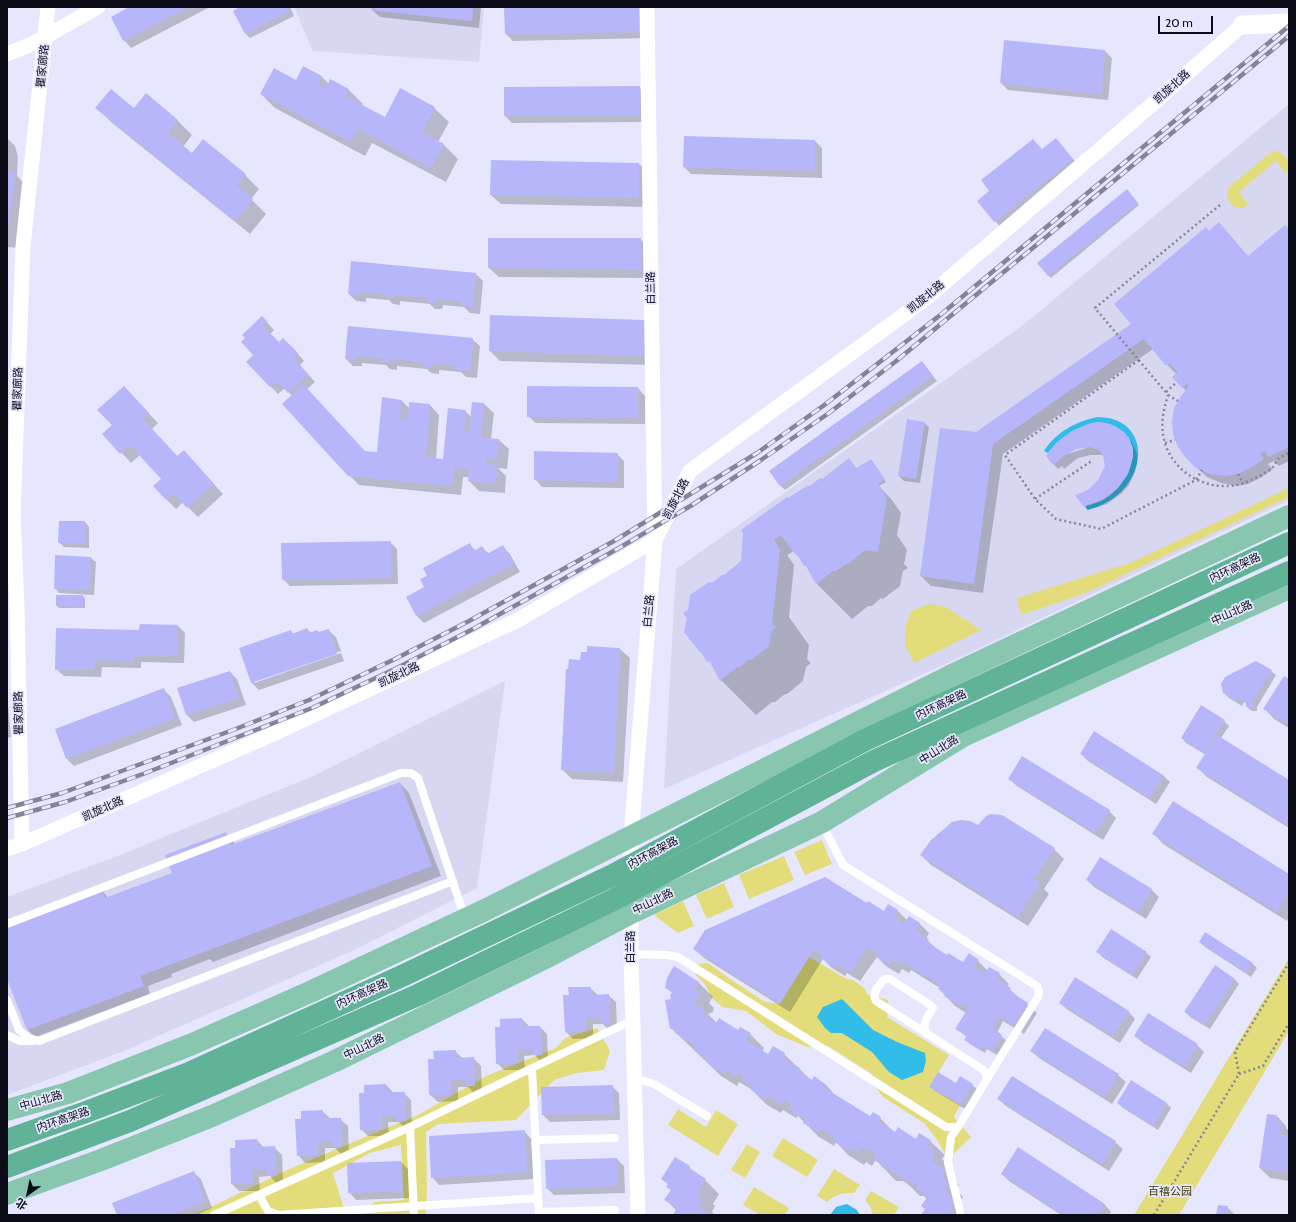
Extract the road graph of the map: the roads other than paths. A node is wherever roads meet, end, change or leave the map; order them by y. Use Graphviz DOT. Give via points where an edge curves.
graph roads {
  1 [pos="48,7"];
  2 [pos="98,7"];
  3 [pos="647,7"];
  4 [pos="1289,23"];
  5 [pos="1242,25"];
  6 [pos="46,36"];
  7 [pos="7,54"];
  8 [pos="1289,516"];
  9 [pos="655,540"];
  10 [pos="1289,543"];
  11 [pos="1289,572"];
  12 [pos="1289,588"];
  13 [pos="1144,638"];
  14 [pos="822,822"];
  15 [pos="631,837"];
  16 [pos="22,844"];
  17 [pos="7,849"];
  18 [pos="453,881"];
  19 [pos="631,912"];
  20 [pos="466,919"];
  21 [pos="7,924"];
  22 [pos="631,954"];
  23 [pos="7,1000"];
  24 [pos="632,1020"];
  25 [pos="926,1033"];
  26 [pos="7,1035"];
  27 [pos="39,1041"];
  28 [pos="532,1068"];
  29 [pos="994,1068"];
  30 [pos="982,1069"];
  31 [pos="987,1079"];
  32 [pos="634,1081"];
  33 [pos="7,1110"];
  34 [pos="707,1116"];
  35 [pos="958,1126"];
  36 [pos="410,1127"];
  37 [pos="946,1127"];
  38 [pos="615,1138"];
  39 [pos="951,1138"];
  40 [pos="7,1140"];
  41 [pos="536,1140"];
  42 [pos="7,1167"];
  43 [pos="7,1194"];
  44 [pos="259,1195"];
  45 [pos="538,1198"];
  46 [pos="414,1206"];
  47 [pos="615,1210"];
  48 [pos="539,1214"];
  49 [pos="214,1215"];
  50 [pos="414,1215"];
  51 [pos="638,1215"];
  52 [pos="961,1215"];
  1 -- 6 [label="street, 瞿家廊路"];
  2 -- 6 [label="street"];
  3 -- 9 [label="street, 白兰路"];
  4 -- 5 [label="street, 凯旋北路"];
  5 -- 9 [label="street, 凯旋北路" via="924,300 690,471"];
  6 -- 7 [label="street"];
  6 -- 16 [label="street, 瞿家廊路" via="23,246 13,516"];
  8 -- 15 [label="main road, 中山北路" via="950,676"];
  9 -- 15 [label="street, 白兰路"];
  9 -- 16 [label="street, 凯旋北路" via="518,620 272,734"];
  10 -- 40 [label="highway, 内环高架路" via="864,740 613,875 402,976 189,1073"];
  11 -- 13 [label="highway, 内环高架路"];
  12 -- 13 [label="highway"];
  12 -- 14 [label="main road, 中山北路" via="963,736"];
  13 -- 42 [label="highway, 内环高架路" via="874,761 613,900 418,995 130,1121"];
  14 -- 19 [label="main road, 中山北路"];
  14 -- 29 [label="lane" via="842,865 1037,986 1038,997"];
  15 -- 19 [label="street, 白兰路"];
  15 -- 20 [label="main road, 中山北路"];
  16 -- 17 [label="street, 凯旋北路"];
  18 -- 20 [label="lane"];
  18 -- 21 [label="lane" via="418,778 411,773 401,773"];
  18 -- 27 [label="lane"];
  19 -- 22 [label="street, 白兰路"];
  19 -- 43 [label="main road, 中山北路" via="549,956 336,1061 212,1116"];
  20 -- 33 [label="main road, 中山北路" via="190,1045 68,1093"];
  22 -- 24 [label="street, 白兰路"];
  22 -- 37 [label="lane" via="678,957"];
  23 -- 27 [label="lane" via="19,1030 29,1038"];
  24 -- 28 [label="lane"];
  24 -- 32 [label="street, 白兰路"];
  25 -- 25 [label="lane" via="876,1001 874,993 884,979 890,979 933,1008 924,1021"];
  25 -- 30 [label="lane"];
  26 -- 27 [label="lane" via="20,1041"];
  28 -- 36 [label="lane"];
  28 -- 41 [label="lane"];
  29 -- 30 [label="lane"];
  29 -- 31 [label="lane"];
  30 -- 31 [label="lane"];
  31 -- 35 [label="lane"];
  32 -- 34 [label="lane" via="654,1084"];
  32 -- 51 [label="street, 白兰路"];
  35 -- 37 [label="lane"];
  35 -- 39 [label="lane"];
  36 -- 44 [label="lane"];
  36 -- 46 [label="lane"];
  37 -- 39 [label="lane"];
  38 -- 41 [label="lane"];
  39 -- 52 [label="lane" via="948,1163"];
  41 -- 45 [label="lane"];
  44 -- 46 [label="lane" via="268,1211 278,1215"];
  44 -- 49 [label="lane"];
  45 -- 46 [label="lane"];
  45 -- 48 [label="lane"];
  46 -- 50 [label="lane"];
  47 -- 48 [label="lane"];
}
